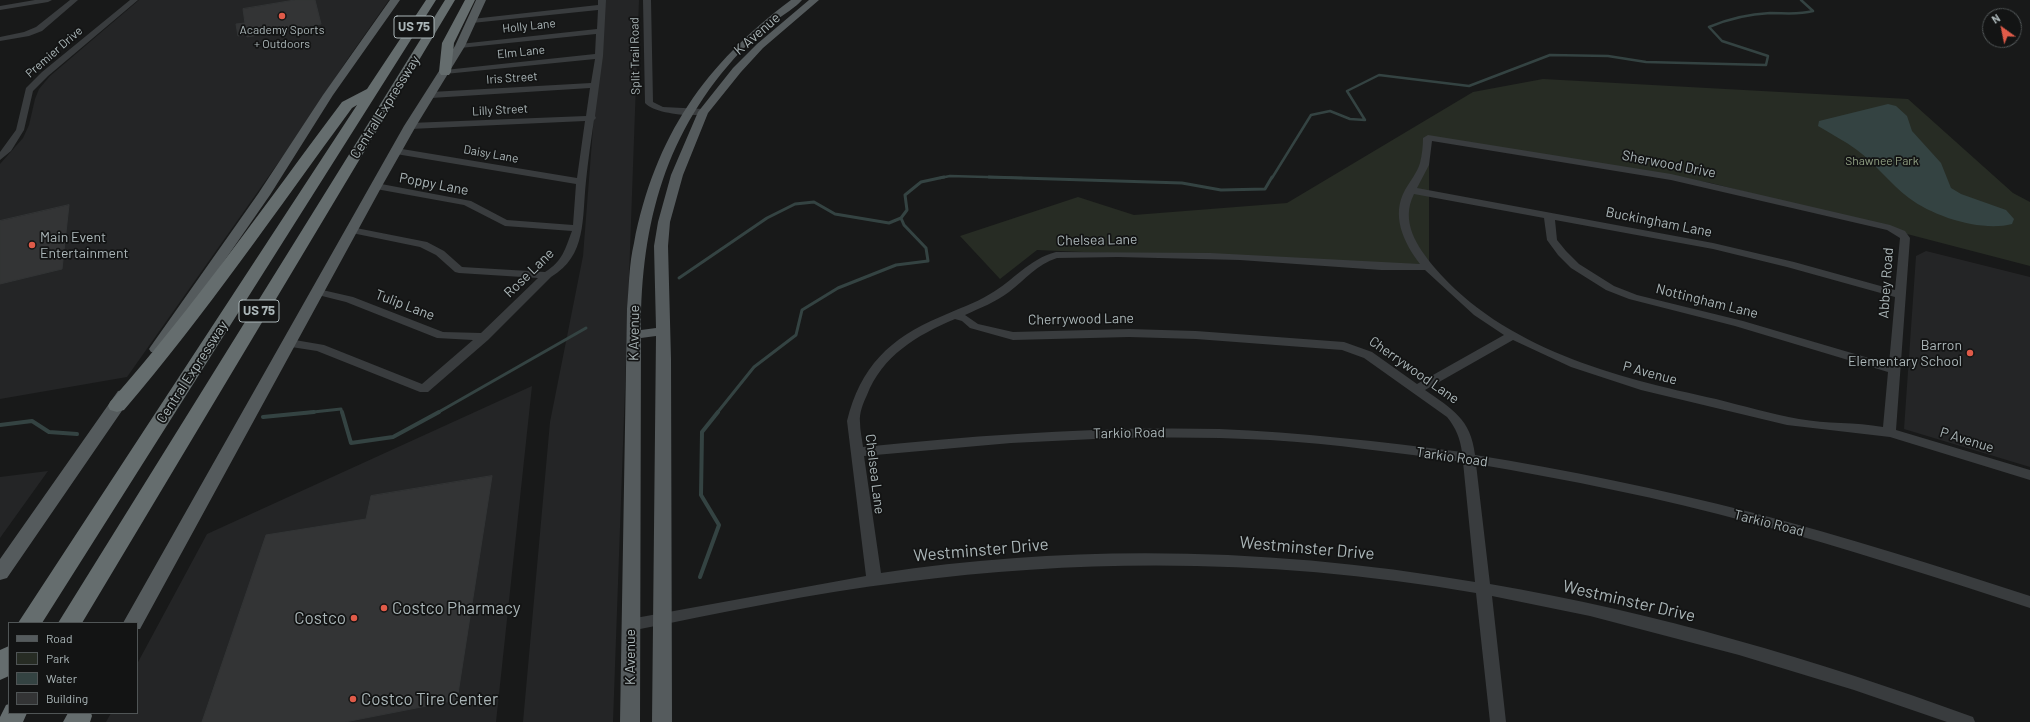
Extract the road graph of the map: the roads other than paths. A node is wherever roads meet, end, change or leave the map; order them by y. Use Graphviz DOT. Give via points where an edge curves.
graph roads {
  1 [pos="48,0"];
  2 [pos="74,0"];
  3 [pos="134,0"];
  4 [pos="395,0"];
  5 [pos="431,0"];
  6 [pos="450,0"];
  7 [pos="470,0"];
  8 [pos="481,0"];
  9 [pos="647,0"];
  10 [pos="796,0"];
  11 [pos="812,2"];
  12 [pos="602,3"];
  13 [pos="0,8"];
  14 [pos="472,21"];
  15 [pos="600,31"];
  16 [pos="0,39"];
  17 [pos="460,46"];
  18 [pos="737,50"];
  19 [pos="754,52"];
  20 [pos="599,56"];
  21 [pos="445,72"];
  22 [pos="595,85"];
  23 [pos="373,90"];
  24 [pos="430,95"];
  25 [pos="687,112"];
  26 [pos="704,112"];
  27 [pos="592,118"];
  28 [pos="410,126"];
  29 [pos="1428,138"];
  30 [pos="396,151"];
  31 [pos="0,156"];
  32 [pos="581,182"];
  33 [pos="376,186"];
  34 [pos="1410,190"];
  35 [pos="1549,216"];
  36 [pos="578,228"];
  37 [pos="352,230"];
  38 [pos="1901,233"];
  39 [pos="1429,267"];
  40 [pos="547,275"];
  41 [pos="318,292"];
  42 [pos="1900,295"];
  43 [pos="956,315"];
  44 [pos="664,331"];
  45 [pos="634,335"];
  46 [pos="1513,335"];
  47 [pos="484,337"];
  48 [pos="289,343"];
  49 [pos="1894,370"];
  50 [pos="1415,390"];
  51 [pos="116,406"];
  52 [pos="1889,433"];
  53 [pos="856,452"];
  54 [pos="1469,459"];
  55 [pos="2030,475"];
  56 [pos="0,574"];
  57 [pos="874,580"];
  58 [pos="1483,588"];
  59 [pos="2030,602"];
  60 [pos="663,618"];
  61 [pos="31,622"];
  62 [pos="71,622"];
  63 [pos="134,622"];
  64 [pos="630,625"];
  65 [pos="8,658"];
  66 [pos="0,670"];
  67 [pos="630,722"];
  68 [pos="662,722"];
  69 [pos="1498,722"];
  70 [pos="1967,722"];
  1 -- 13 [label="street"];
  2 -- 16 [label="street" via="39,29"];
  3 -- 31 [label="street, Premier Drive" via="29,90 20,130 8,149"];
  4 -- 51 [label="main road" via="328,95 264,195"];
  5 -- 23 [label="highway, Central Expressway / US 75"];
  6 -- 62 [label="highway, Central Expressway / US 75"];
  7 -- 21 [label="highway" via="448,43"];
  8 -- 14 [label="main road"];
  9 -- 25 [label="street, Split Trail Road" via="648,100 656,108"];
  10 -- 11 [label="main road"];
  10 -- 18 [label="main road, K Avenue"];
  11 -- 19 [label="main road, K Avenue"];
  12 -- 14 [label="street"];
  12 -- 15 [label="street, Rose Lane"];
  14 -- 17 [label="main road"];
  15 -- 17 [label="street, Holly Lane"];
  15 -- 20 [label="street, Rose Lane"];
  17 -- 21 [label="main road"];
  18 -- 19 [label="main road"];
  18 -- 25 [label="main road, K Avenue" via="714,74"];
  19 -- 26 [label="main road, K Avenue"];
  20 -- 21 [label="street, Elm Lane"];
  20 -- 22 [label="street, Rose Lane"];
  21 -- 24 [label="main road"];
  22 -- 24 [label="street, Iris Street"];
  22 -- 27 [label="street, Rose Lane"];
  23 -- 51 [label="highway" via="347,106 195,311 148,372"];
  23 -- 61 [label="highway, Central Expressway / US 75"];
  24 -- 28 [label="main road"];
  25 -- 26 [label="street, Split Trail Road"];
  25 -- 45 [label="main road, K Avenue" via="660,167 644,220 638,258"];
  26 -- 44 [label="main road, K Avenue" via="677,175 664,222 661,246"];
  27 -- 28 [label="street, Lilly Street"];
  27 -- 32 [label="street, Rose Lane"];
  28 -- 30 [label="main road"];
  29 -- 34 [label="street, P Avenue" via="1424,165"];
  29 -- 38 [label="street, Sherwood Drive" via="1671,177 1890,228"];
  30 -- 32 [label="street, Daisy Lane"];
  30 -- 33 [label="main road"];
  32 -- 36 [label="street, Rose Lane"];
  33 -- 36 [label="street, Poppy Lane" via="467,203 505,223"];
  33 -- 37 [label="main road"];
  34 -- 35 [label="street, Buckingham Lane"];
  34 -- 39 [label="street, P Avenue" via="1403,213 1406,233 1414,250"];
  35 -- 42 [label="street, Buckingham Lane" via="1713,246 1790,264"];
  35 -- 49 [label="street, Nottingham Lane" via="1552,240 1562,253 1575,266 1610,288 1633,297 1740,323"];
  36 -- 40 [label="street, Rose Lane" via="566,260"];
  37 -- 40 [label="street" via="422,244 440,254 459,270"];
  37 -- 41 [label="main road"];
  38 -- 42 [label="street, Abbey Road" via="1905,238"];
  39 -- 43 [label="street, Chelsea Lane" via="1375,268 1313,261 1226,256 1056,254 1036,262 997,295"];
  39 -- 46 [label="street, P Avenue" via="1484,317"];
  40 -- 47 [label="street, Rose Lane"];
  41 -- 47 [label="street, Tulip Lane" via="349,299 441,335"];
  41 -- 48 [label="main road"];
  42 -- 49 [label="street, Abbey Road"];
  43 -- 50 [label="street, Cherrywood Lane" via="974,326 1013,336 1129,333 1196,335 1344,346 1368,355"];
  43 -- 53 [label="street, Chelsea Lane" via="909,336 880,361 856,404 853,421"];
  44 -- 45 [label="main road"];
  44 -- 60 [label="main road, K Avenue"];
  45 -- 64 [label="main road, K Avenue"];
  46 -- 50 [label="street"];
  46 -- 52 [label="street, P Avenue" via="1576,365 1664,393 1781,420 1812,425 1860,427"];
  47 -- 48 [label="street, Rose Lane" via="424,389 320,348"];
  48 -- 63 [label="main road"];
  49 -- 52 [label="street, Abbey Road"];
  50 -- 54 [label="street, Cherrywood Lane" via="1451,414 1460,424 1467,439"];
  51 -- 56 [label="main road"];
  52 -- 55 [label="street, P Avenue"];
  53 -- 54 [label="street, Tarkio Road" via="1030,437 1176,433 1278,437 1366,445"];
  53 -- 57 [label="street, Chelsea Lane"];
  54 -- 58 [label="street, Cherrywood Lane"];
  54 -- 59 [label="street, Tarkio Road" via="1556,474 1761,520 1858,546"];
  57 -- 58 [label="street, Westminster Drive" via="922,573 1028,564 1133,559 1212,560 1402,575"];
  57 -- 60 [label="street, Westminster Drive"];
  58 -- 69 [label="street, Cherrywood Lane"];
  58 -- 70 [label="street, Westminster Drive" via="1582,608 1700,637 1826,673"];
  60 -- 64 [label="street, Westminster Drive"];
  60 -- 68 [label="main road, K Avenue"];
  64 -- 67 [label="main road, K Avenue"];
  65 -- 66 [label="highway"];
}
